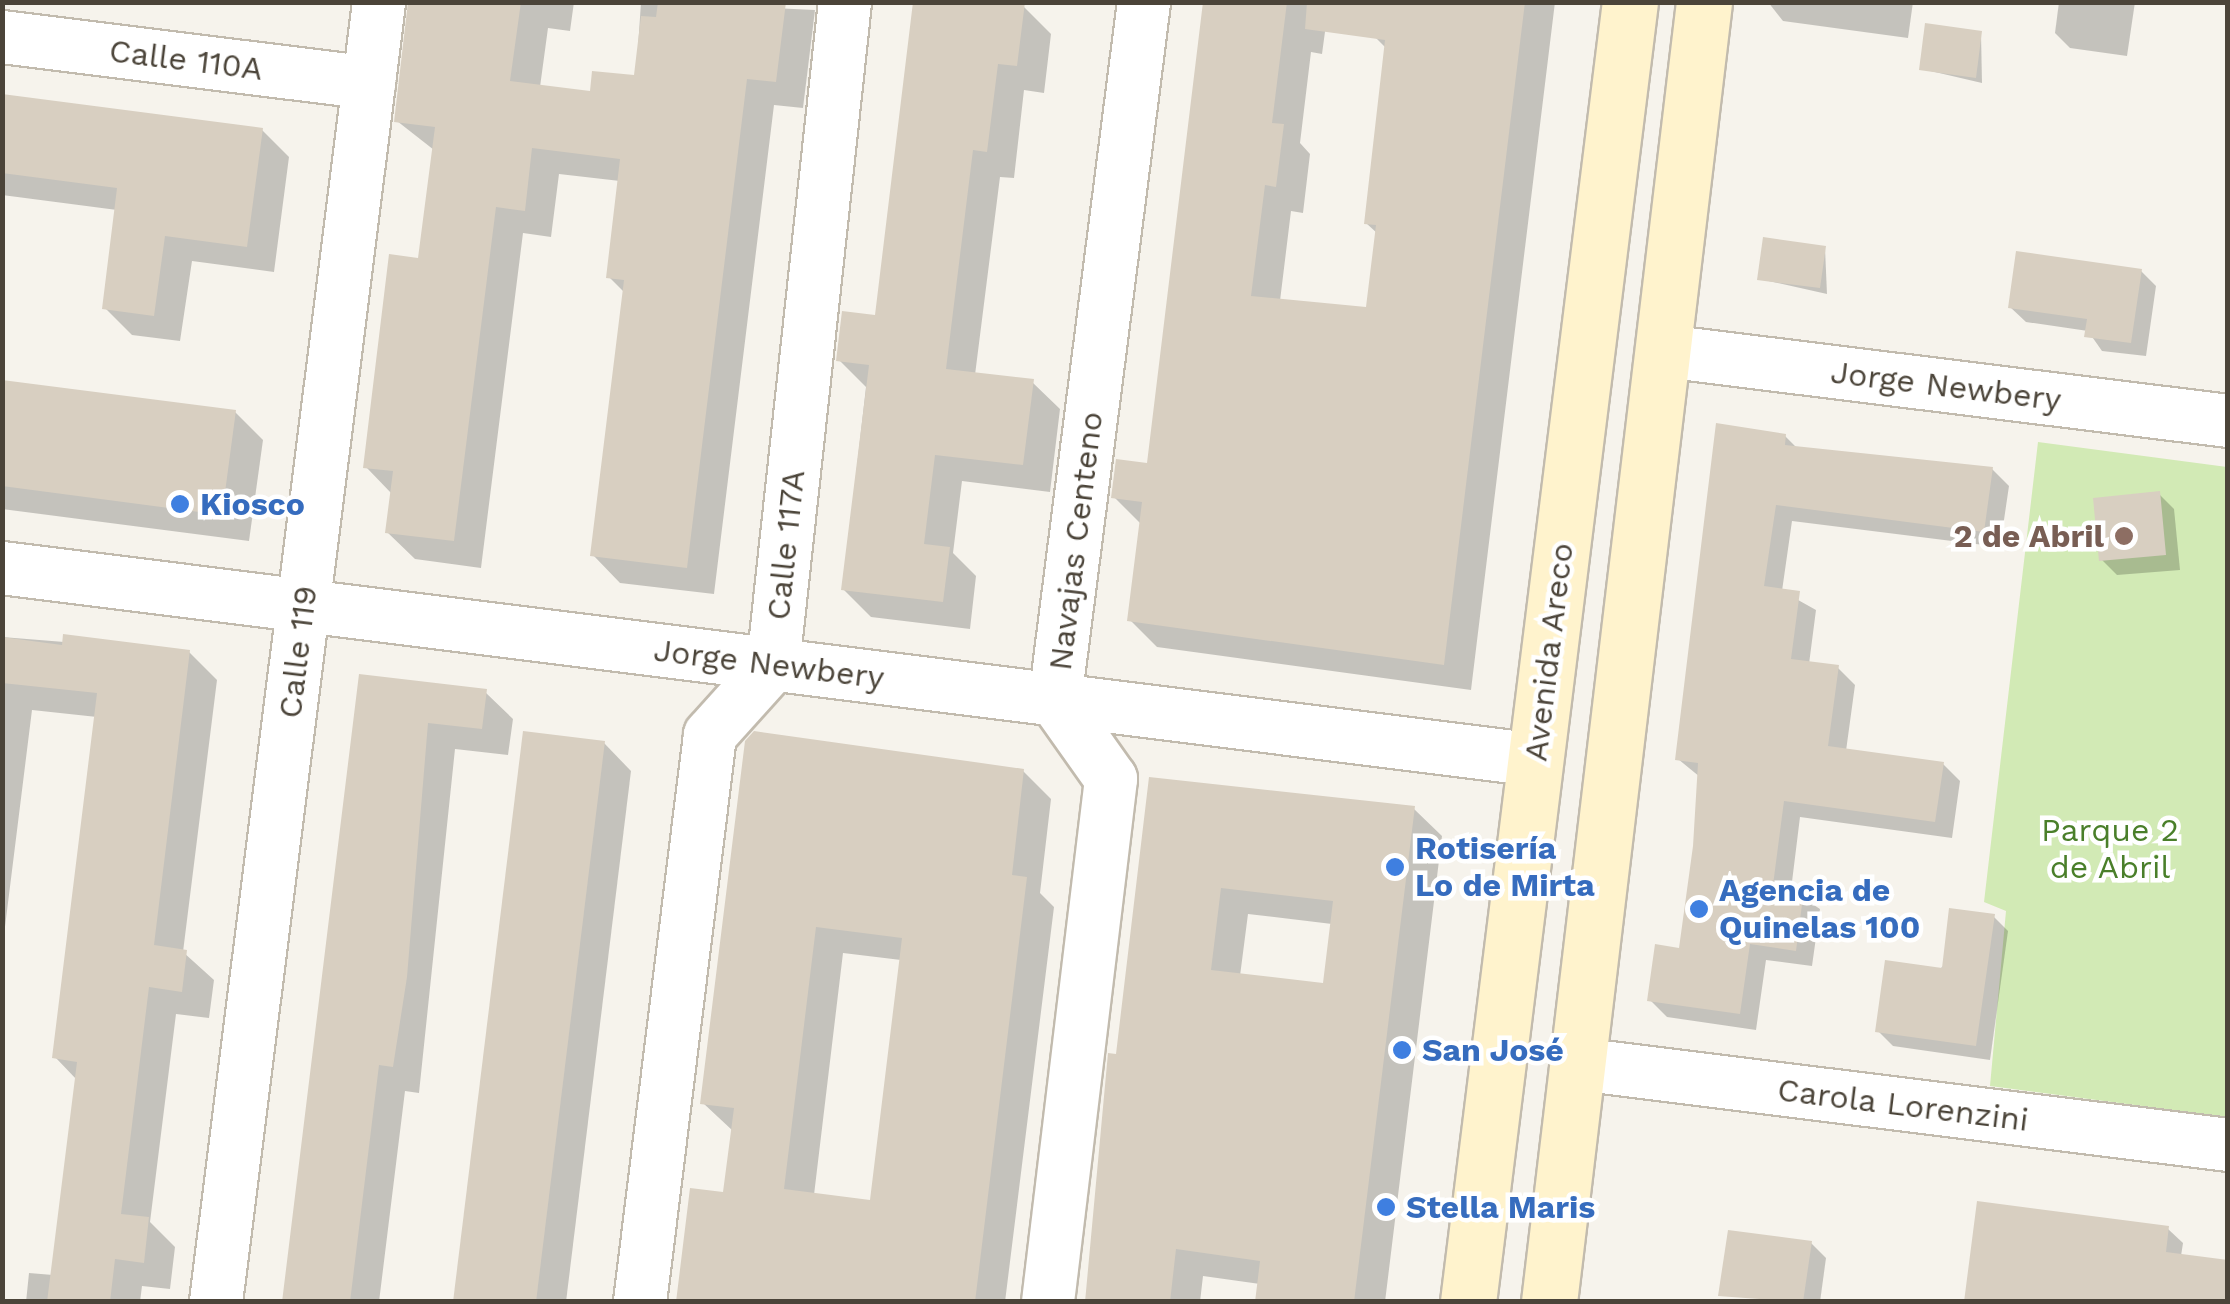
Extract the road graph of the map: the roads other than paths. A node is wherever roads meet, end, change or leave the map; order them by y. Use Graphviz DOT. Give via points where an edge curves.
graph roads {
  1 [pos="379,2"];
  2 [pos="845,2"];
  3 [pos="1144,2"];
  4 [pos="1630,2"];
  5 [pos="1704,2"];
  6 [pos="2,37"];
  7 [pos="369,83"];
  8 [pos="1664,350"];
  9 [pos="2228,421"];
  10 [pos="2,568"];
  11 [pos="304,606"];
  12 [pos="773,664"];
  13 [pos="1056,700"];
  14 [pos="1536,760"];
  15 [pos="1578,1064"];
  16 [pos="2228,1145"];
  17 [pos="216,1302"];
  18 [pos="640,1302"];
  19 [pos="1048,1302"];
  20 [pos="1468,1302"];
  21 [pos="1549,1302"];
  1 -- 7 [label="street, Calle 119"];
  2 -- 12 [label="street, Calle 117A"];
  3 -- 13 [label="street, Navajas Centeno"];
  4 -- 14 [label="main road, Avenida Areco"];
  5 -- 8 [label="main road"];
  6 -- 7 [label="street, Calle 110A"];
  7 -- 11 [label="street, Calle 119"];
  8 -- 9 [label="street, Jorge Newbery"];
  8 -- 15 [label="main road"];
  10 -- 11 [label="street, Jorge Newbery"];
  11 -- 12 [label="street, Jorge Newbery"];
  11 -- 17 [label="street, Calle 119"];
  12 -- 13 [label="street, Jorge Newbery"];
  12 -- 18 [label="street, Calle 117A" via="710,734"];
  13 -- 14 [label="street, Jorge Newbery"];
  13 -- 19 [label="street, Navajas Centeno" via="1111,779"];
  14 -- 20 [label="main road, Avenida Areco"];
  15 -- 16 [label="street, Carola Lorenzini"];
  15 -- 21 [label="main road"];
}
